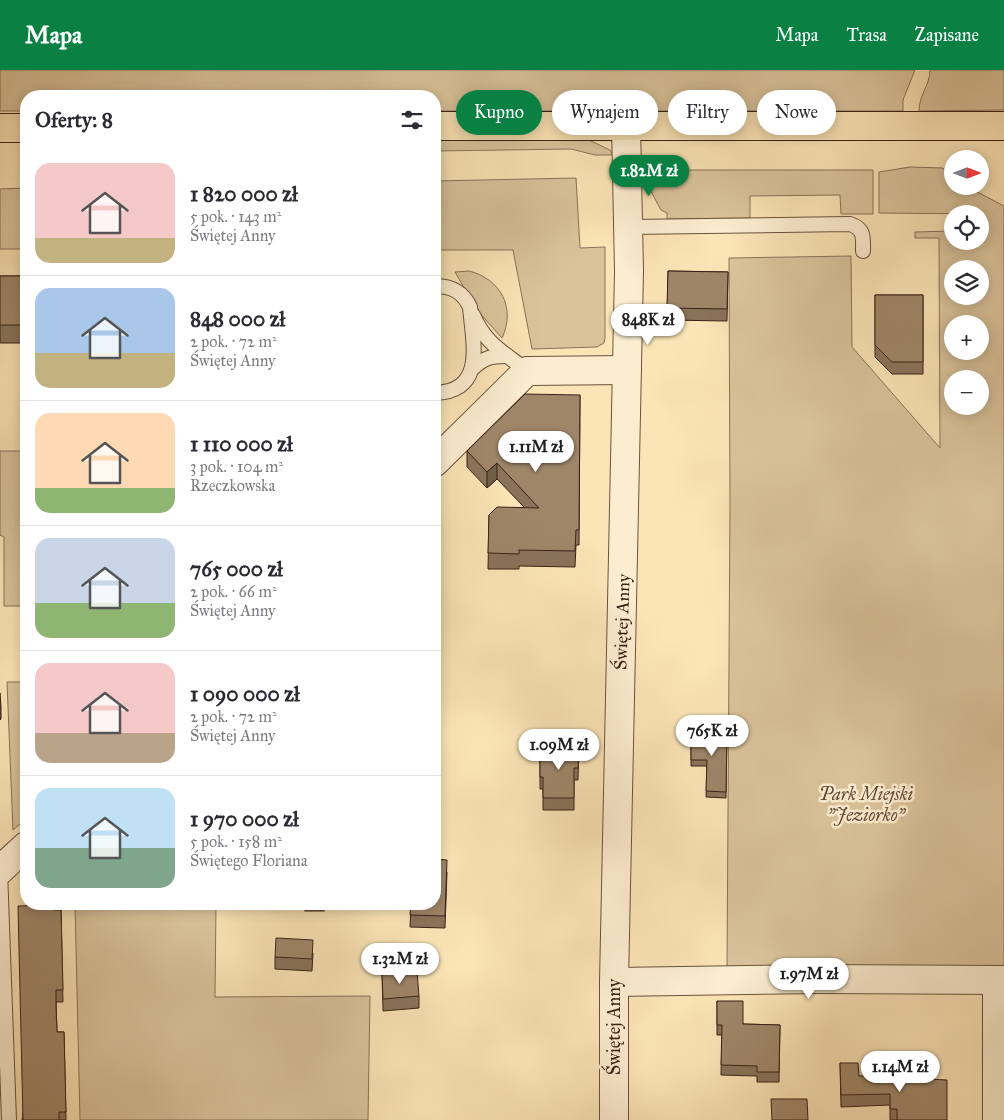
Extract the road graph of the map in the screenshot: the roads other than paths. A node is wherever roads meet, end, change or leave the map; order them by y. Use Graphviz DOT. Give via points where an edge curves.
graph roads {
  1 [pos="552,125"];
  2 [pos="658,125"];
  3 [pos="441,126"];
  4 [pos="1004,126"];
  5 [pos="0,128"];
  6 [pos="20,128"];
  7 [pos="626,135"];
  8 [pos="628,227"];
  9 [pos="864,251"];
  10 [pos="441,286"];
  11 [pos="470,307"];
  12 [pos="516,363"];
  13 [pos="473,368"];
  14 [pos="627,370"];
  15 [pos="441,392"];
  16 [pos="441,455"];
  17 [pos="20,852"];
  18 [pos="0,870"];
  19 [pos="1001,980"];
  20 [pos="614,982"];
  21 [pos="9,1120"];
  22 [pos="614,1120"];
  23 [pos="997,1120"];
  1 -- 3 [label="main road"];
  2 -- 4 [label="main road"];
  5 -- 6 [label="main road"];
  7 -- 8 [label="street, Świętej Anny"];
  8 -- 9 [label="lane" via="850,224 863,233"];
  8 -- 14 [label="street, Świętej Anny"];
  10 -- 11 [label="lane" via="459,291"];
  11 -- 12 [label="lane" via="484,335"];
  11 -- 13 [label="lane"];
  12 -- 13 [label="lane" via="493,356"];
  12 -- 14 [label="street"];
  12 -- 16 [label="street"];
  13 -- 15 [label="lane" via="463,386"];
  14 -- 20 [label="street, Świętej Anny"];
  17 -- 18 [label="street"];
  18 -- 21 [label="lane"];
  19 -- 20 [label="street"];
  19 -- 23 [label="street"];
  20 -- 22 [label="street, Świętej Anny"];
}
